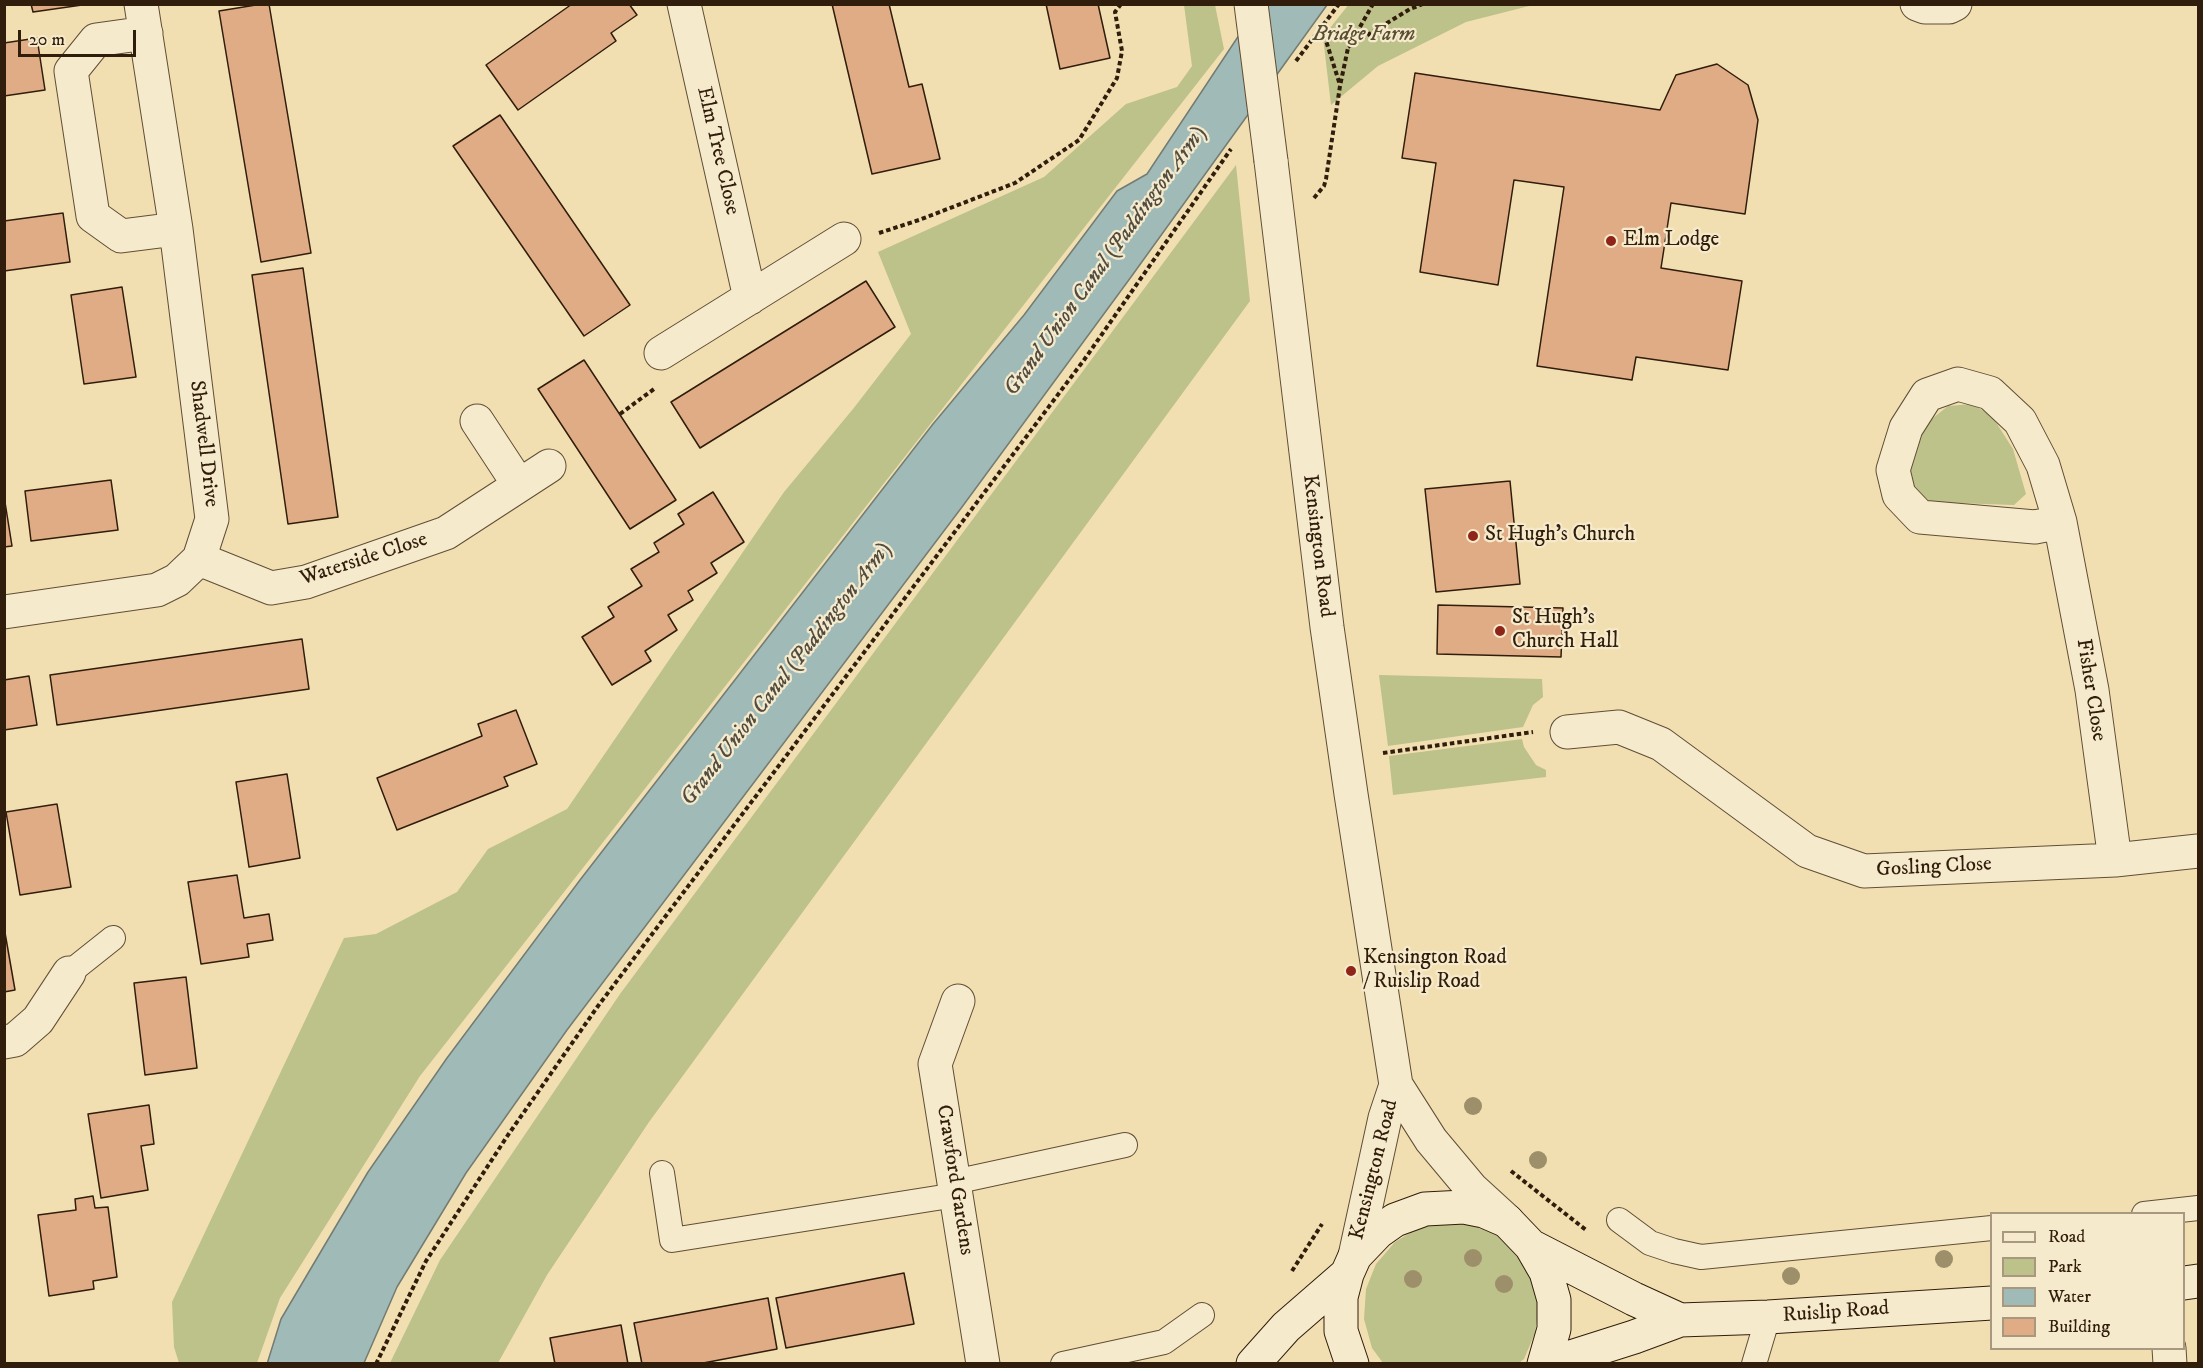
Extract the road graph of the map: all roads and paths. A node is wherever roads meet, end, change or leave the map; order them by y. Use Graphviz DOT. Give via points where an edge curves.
graph roads {
  1 [pos="684,4"];
  2 [pos="1121,4"];
  3 [pos="1251,4"];
  4 [pos="1373,4"];
  5 [pos="1423,4"];
  6 [pos="1917,4"];
  7 [pos="1955,4"];
  8 [pos="143,19"];
  9 [pos="1322,28"];
  10 [pos="1348,48"];
  11 [pos="1340,86"];
  12 [pos="1231,148"];
  13 [pos="1312,199"];
  14 [pos="176,229"];
  15 [pos="844,239"];
  16 [pos="750,298"];
  17 [pos="661,353"];
  18 [pos="477,420"];
  19 [pos="549,466"];
  20 [pos="519,484"];
  21 [pos="2060,522"];
  22 [pos="199,559"];
  23 [pos="4,612"];
  24 [pos="1533,732"];
  25 [pos="1567,732"];
  26 [pos="1379,754"];
  27 [pos="2199,851"];
  28 [pos="2115,860"];
  29 [pos="113,938"];
  30 [pos="69,973"];
  31 [pos="958,1001"];
  32 [pos="4,1042"];
  33 [pos="1396,1085"];
  34 [pos="1125,1145"];
  35 [pos="1505,1166"];
  36 [pos="662,1173"];
  37 [pos="955,1189"];
  38 [pos="2199,1208"];
  39 [pos="2162,1212"];
  40 [pos="1618,1220"];
  41 [pos="1507,1221"];
  42 [pos="1324,1222"];
  43 [pos="1990,1228"];
  44 [pos="1593,1235"];
  45 [pos="1531,1246"];
  46 [pos="1351,1265"];
  47 [pos="1291,1272"];
  48 [pos="1990,1302"];
  49 [pos="1202,1315"];
  50 [pos="1768,1317"];
  51 [pos="1680,1320"];
  52 [pos="376,1364"];
  53 [pos="983,1364"];
  54 [pos="1063,1364"];
  55 [pos="1253,1364"];
  56 [pos="1352,1364"];
  57 [pos="1544,1364"];
  58 [pos="1549,1364"];
  59 [pos="1754,1364"];
  1 -- 16 [label="street, Elm Tree Close"];
  2 -- 15 [label="path" via="1115,12 1122,51 1117,78 1078,140 1015,183 920,220 870,236"];
  3 -- 33 [label="street, Kensington Road, bridge" via="1329,637"];
  4 -- 10 [label="path"];
  5 -- 10 [label="path"];
  6 -- 7 [label="street"];
  8 -- 14 [label="street, Shadwell Drive"];
  8 -- 14 [label="street, Shadwell Drive" via="96,40 71,71 93,216 121,237"];
  9 -- 11 [label="path"];
  10 -- 11 [label="path"];
  11 -- 13 [label="path" via="1326,179"];
  12 -- 52 [label="path" via="1084,360 585,1024 426,1261"];
  14 -- 22 [label="street, Shadwell Drive" via="212,519"];
  15 -- 16 [label="street"];
  16 -- 17 [label="street"];
  18 -- 20 [label="street"];
  19 -- 20 [label="street, Waterside Close"];
  20 -- 22 [label="street, Waterside Close" via="446,533 306,582 271,588"];
  21 -- 21 [label="street, Fisher Close" via="2043,465 2020,421 1990,393 1958,384 1927,395 1906,428 1893,470 1899,495 1920,518 2035,527"];
  21 -- 28 [label="street, Fisher Close" via="2092,690"];
  22 -- 23 [label="street, Shadwell Drive" via="177,580 157,590"];
  24 -- 26 [label="path"];
  25 -- 28 [label="street, Gosling Close" via="1619,727 1660,744 1807,851 1864,872"];
  27 -- 28 [label="street, Gosling Close"];
  29 -- 30 [label="lane"];
  30 -- 32 [label="street" via="38,1020 15,1040"];
  31 -- 37 [label="street, Crawford Gardens" via="934,1064"];
  33 -- 41 [label="street, Kensington Road" via="1431,1140 1472,1189"];
  33 -- 46 [label="street, Kensington Road" via="1384,1118"];
  34 -- 37 [label="lane"];
  35 -- 44 [label="path"];
  36 -- 37 [label="lane" via="672,1240"];
  37 -- 53 [label="street, Crawford Gardens"];
  38 -- 39 [label="lane"];
  40 -- 43 [label="lane" via="1650,1243 1701,1257"];
  41 -- 45 [label="street, Kensington Road"];
  41 -- 46 [label="street" via="1464,1208 1425,1209 1395,1220 1378,1232"];
  42 -- 47 [label="path"];
  45 -- 51 [label="street, Ruislip Road"];
  45 -- 57 [label="street" via="1546,1272 1554,1300 1554,1329"];
  46 -- 55 [label="street"];
  46 -- 56 [label="street, Kensington Road" via="1341,1298 1341,1332"];
  48 -- 50 [label="street, Ruislip Road"];
  49 -- 54 [label="lane" via="1164,1342"];
  50 -- 51 [label="street, Ruislip Road"];
  50 -- 59 [label="lane"];
  51 -- 58 [label="street, Ruislip Road"];
}
